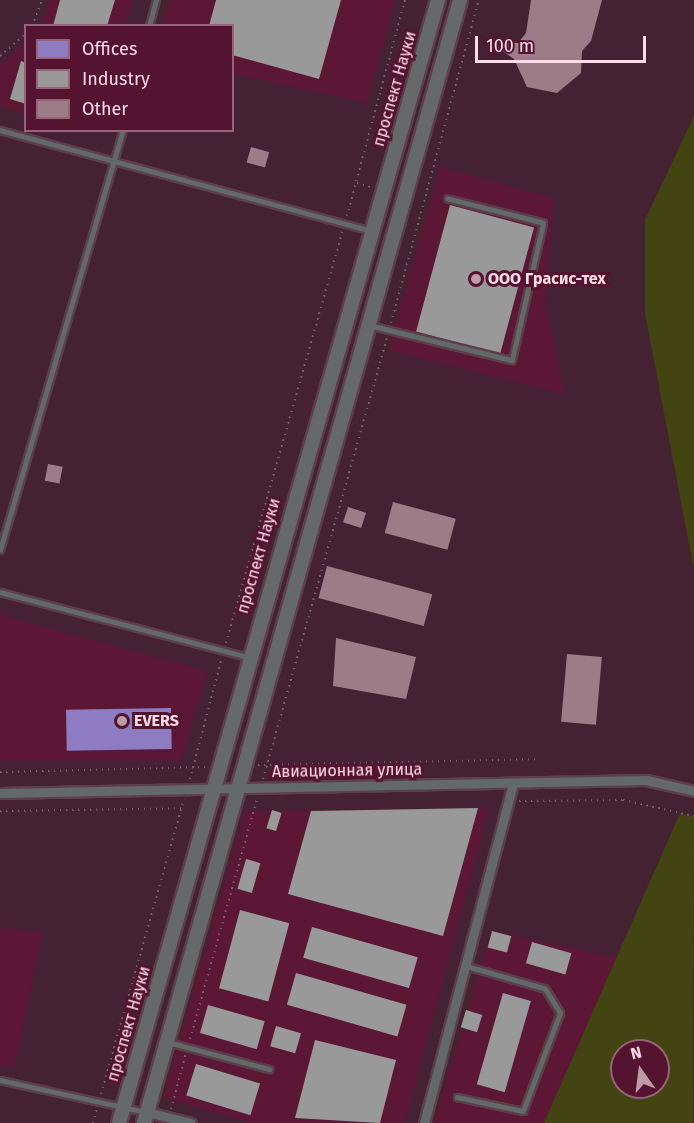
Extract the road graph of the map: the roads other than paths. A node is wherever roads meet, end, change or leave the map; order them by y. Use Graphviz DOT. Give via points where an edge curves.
graph roads {
  1 [pos="156,0"];
  2 [pos="438,0"];
  3 [pos="460,0"];
  4 [pos="150,24"];
  5 [pos="0,130"];
  6 [pos="122,132"];
  7 [pos="115,161"];
  8 [pos="448,199"];
  9 [pos="371,231"];
  10 [pos="369,325"];
  11 [pos="0,550"];
  12 [pos="0,592"];
  13 [pos="247,657"];
  14 [pos="513,783"];
  15 [pos="212,789"];
  16 [pos="240,789"];
  17 [pos="694,791"];
  18 [pos="0,794"];
  19 [pos="465,966"];
  20 [pos="168,1042"];
  21 [pos="269,1070"];
  22 [pos="0,1080"];
  23 [pos="456,1098"];
  24 [pos="124,1105"];
  25 [pos="146,1118"];
  26 [pos="119,1123"];
  27 [pos="191,1123"];
  28 [pos="424,1123"];
  1 -- 4 [label="lane"];
  2 -- 9 [label="street, проспект Науки"];
  3 -- 10 [label="street"];
  5 -- 7 [label="lane"];
  6 -- 7 [label="lane"];
  7 -- 9 [label="lane"];
  7 -- 11 [label="lane"];
  8 -- 10 [label="lane" via="543,224 512,360"];
  9 -- 13 [label="street, проспект Науки"];
  10 -- 16 [label="street"];
  12 -- 13 [label="lane"];
  13 -- 15 [label="street, проспект Науки"];
  14 -- 16 [label="street, Авиационная улица"];
  14 -- 17 [label="street, Авиационная улица" via="646,780"];
  14 -- 19 [label="street"];
  15 -- 16 [label="street, Авиационная улица"];
  15 -- 18 [label="street, Авиационная улица"];
  15 -- 24 [label="street, проспект Науки"];
  16 -- 20 [label="street"];
  19 -- 23 [label="lane" via="545,989 560,1013 523,1111"];
  19 -- 28 [label="street"];
  20 -- 21 [label="lane"];
  20 -- 25 [label="street"];
  22 -- 24 [label="lane"];
  24 -- 25 [label="lane"];
  24 -- 26 [label="street, проспект Науки"];
  25 -- 27 [label="street"];
}
